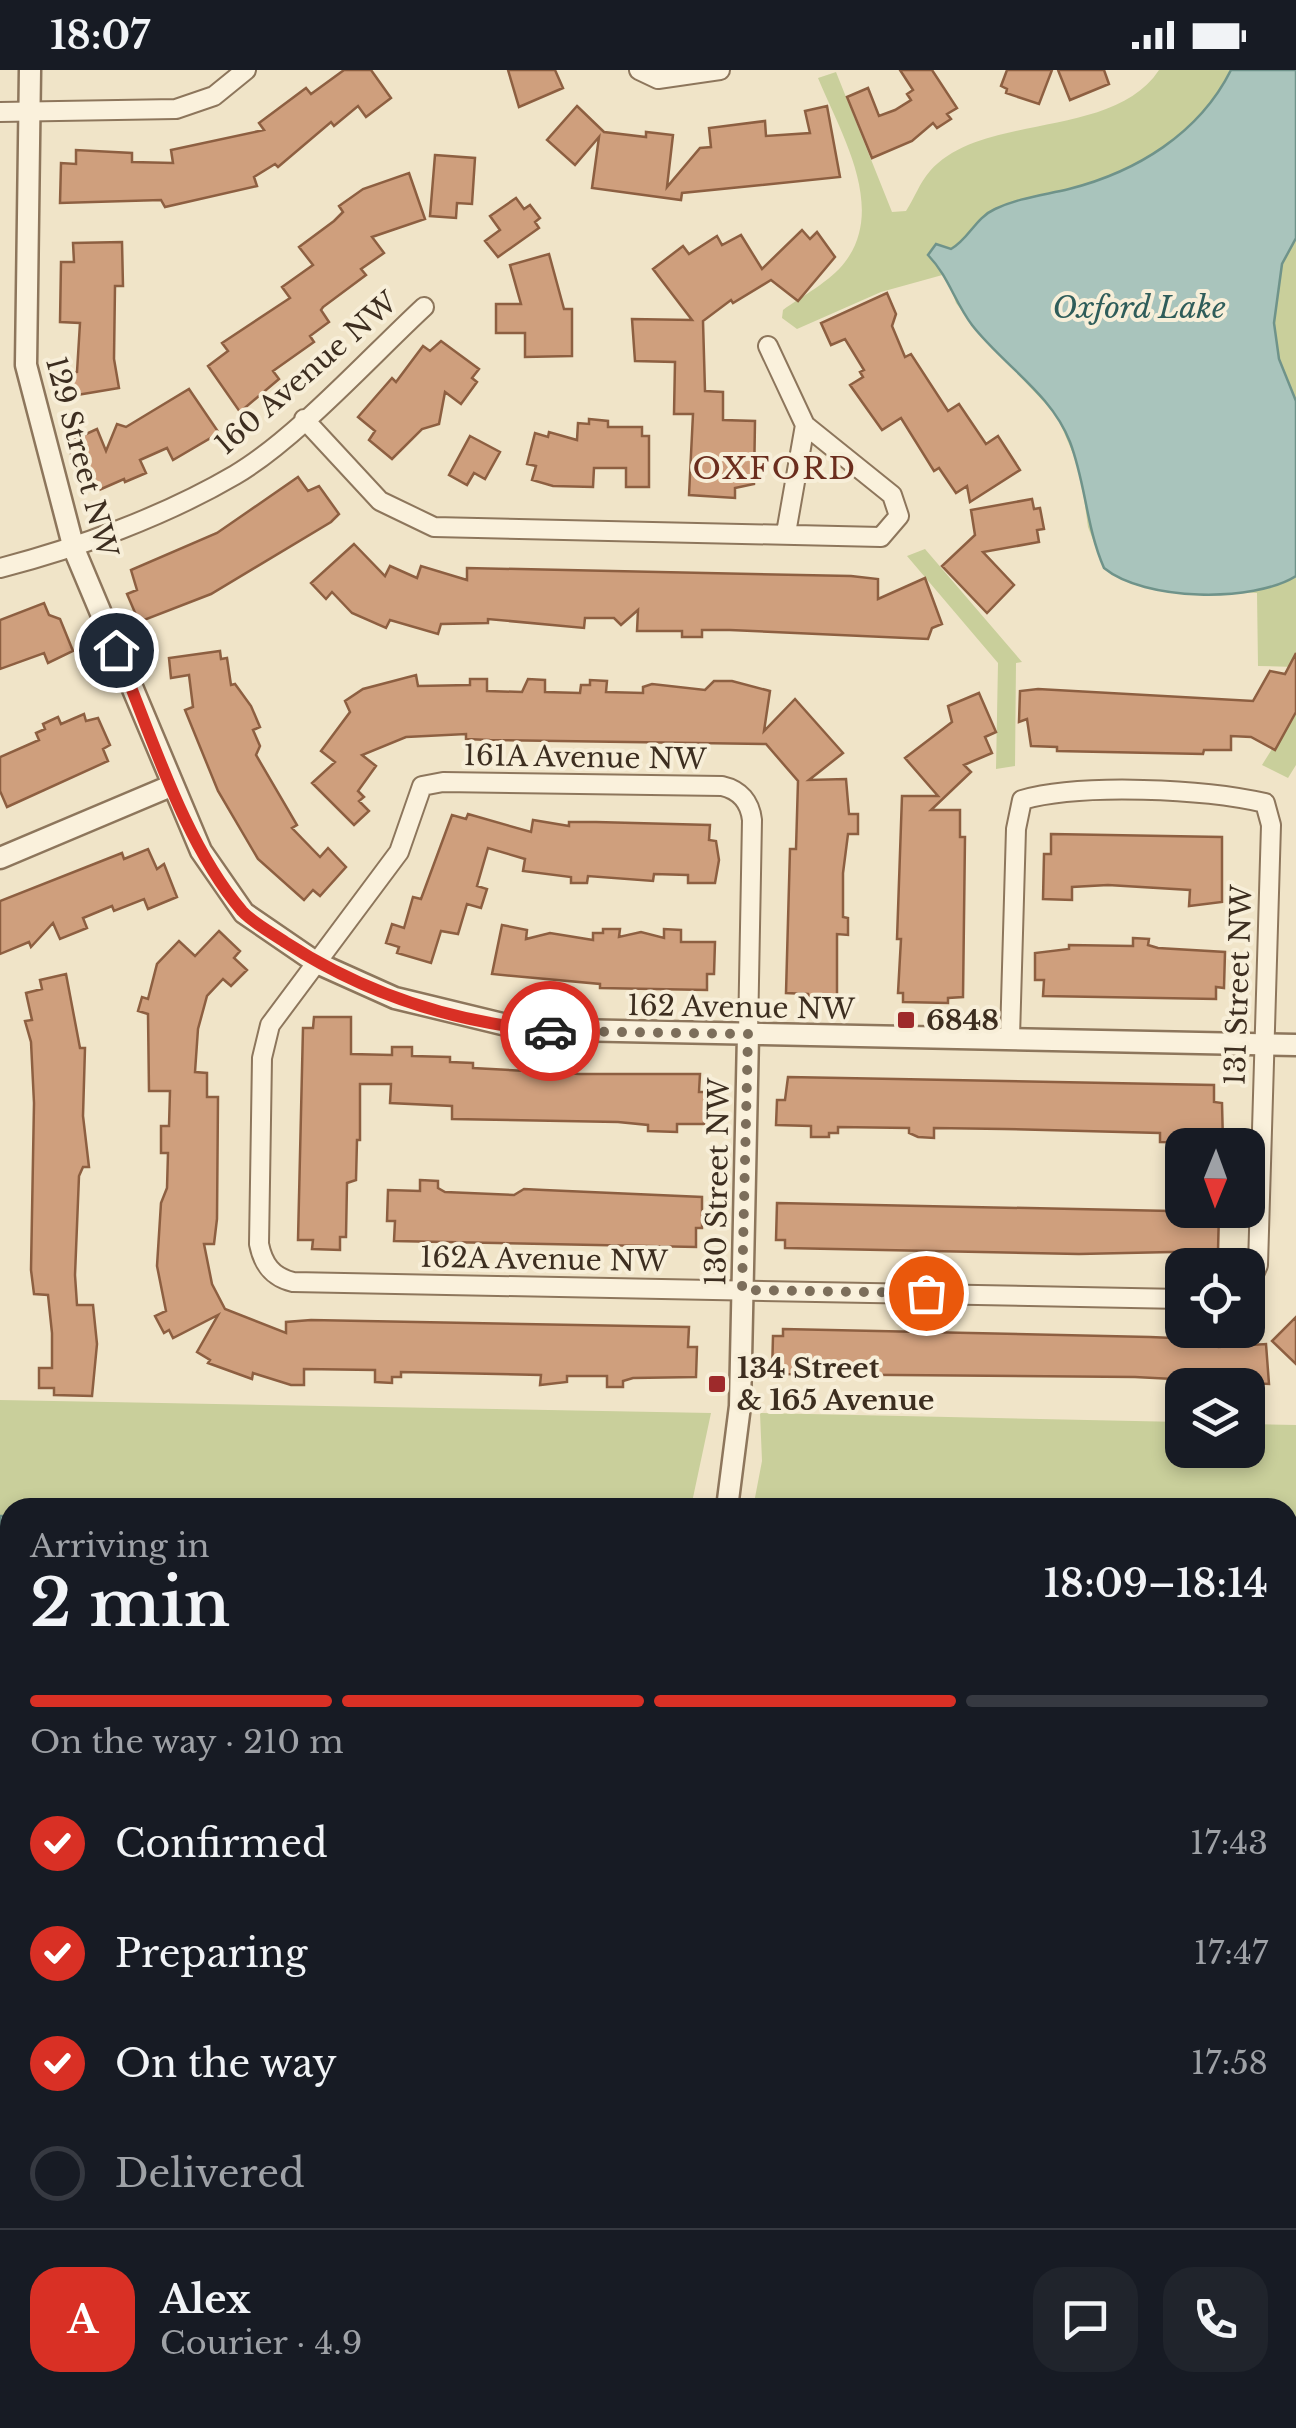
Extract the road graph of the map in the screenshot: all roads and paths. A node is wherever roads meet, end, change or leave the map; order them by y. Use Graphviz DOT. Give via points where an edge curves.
graph roads {
  1 [pos="30,70"];
  2 [pos="246,70"];
  3 [pos="639,70"];
  4 [pos="720,70"];
  5 [pos="30,111"];
  6 [pos="0,112"];
  7 [pos="424,307"];
  8 [pos="768,346"];
  9 [pos="304,419"];
  10 [pos="805,425"];
  11 [pos="786,532"];
  12 [pos="74,549"];
  13 [pos="0,568"];
  14 [pos="174,785"];
  15 [pos="745,799"];
  16 [pos="0,858"];
  17 [pos="317,963"];
  18 [pos="748,1034"];
  19 [pos="1010,1038"];
  20 [pos="1262,1044"];
  21 [pos="1296,1045"];
  22 [pos="1258,1248"];
  23 [pos="742,1290"];
  24 [pos="1165,1298"];
  25 [pos="729,1498"];
  1 -- 5 [label="street, 129 Street NW"];
  2 -- 5 [label="street" via="214,96 176,108"];
  3 -- 4 [label="street" via="658,79"];
  5 -- 6 [label="street"];
  5 -- 12 [label="street, 129 Street NW" via="26,365"];
  7 -- 9 [label="street, 160 Avenue NW"];
  8 -- 10 [label="street"];
  9 -- 11 [label="street" via="380,501 434,527"];
  9 -- 12 [label="street, 160 Avenue NW" via="236,474"];
  10 -- 11 [label="street"];
  10 -- 11 [label="street" via="892,495 899,516 881,537"];
  12 -- 13 [label="street, 160 Avenue NW"];
  12 -- 14 [label="street, 129 Street NW"];
  14 -- 16 [label="street"];
  14 -- 17 [label="street, 129 Street NW" via="201,851 244,913"];
  15 -- 17 [label="street, 161A Avenue NW" via="722,786 422,786 399,852"];
  15 -- 18 [label="street, 130 Street NW" via="752,820"];
  17 -- 18 [label="street, 162 Avenue NW" via="410,1003 523,1029"];
  17 -- 23 [label="street, 162A Avenue NW" via="270,1025 262,1058 259,1244 269,1270 292,1282"];
  18 -- 19 [label="street, 162 Avenue NW"];
  18 -- 23 [label="street, 130 Street NW"];
  19 -- 20 [label="street, 162 Avenue NW"];
  19 -- 20 [label="street, 131 Street NW" via="1022,800 1054,792 1234,795 1265,803 1271,826"];
  20 -- 21 [label="street, 162 Avenue NW"];
  20 -- 22 [label="street, 131 Street NW"];
  23 -- 24 [label="street, 162A Avenue NW"];
  23 -- 25 [label="street, 130 Street NW" via="738,1444"];
}
